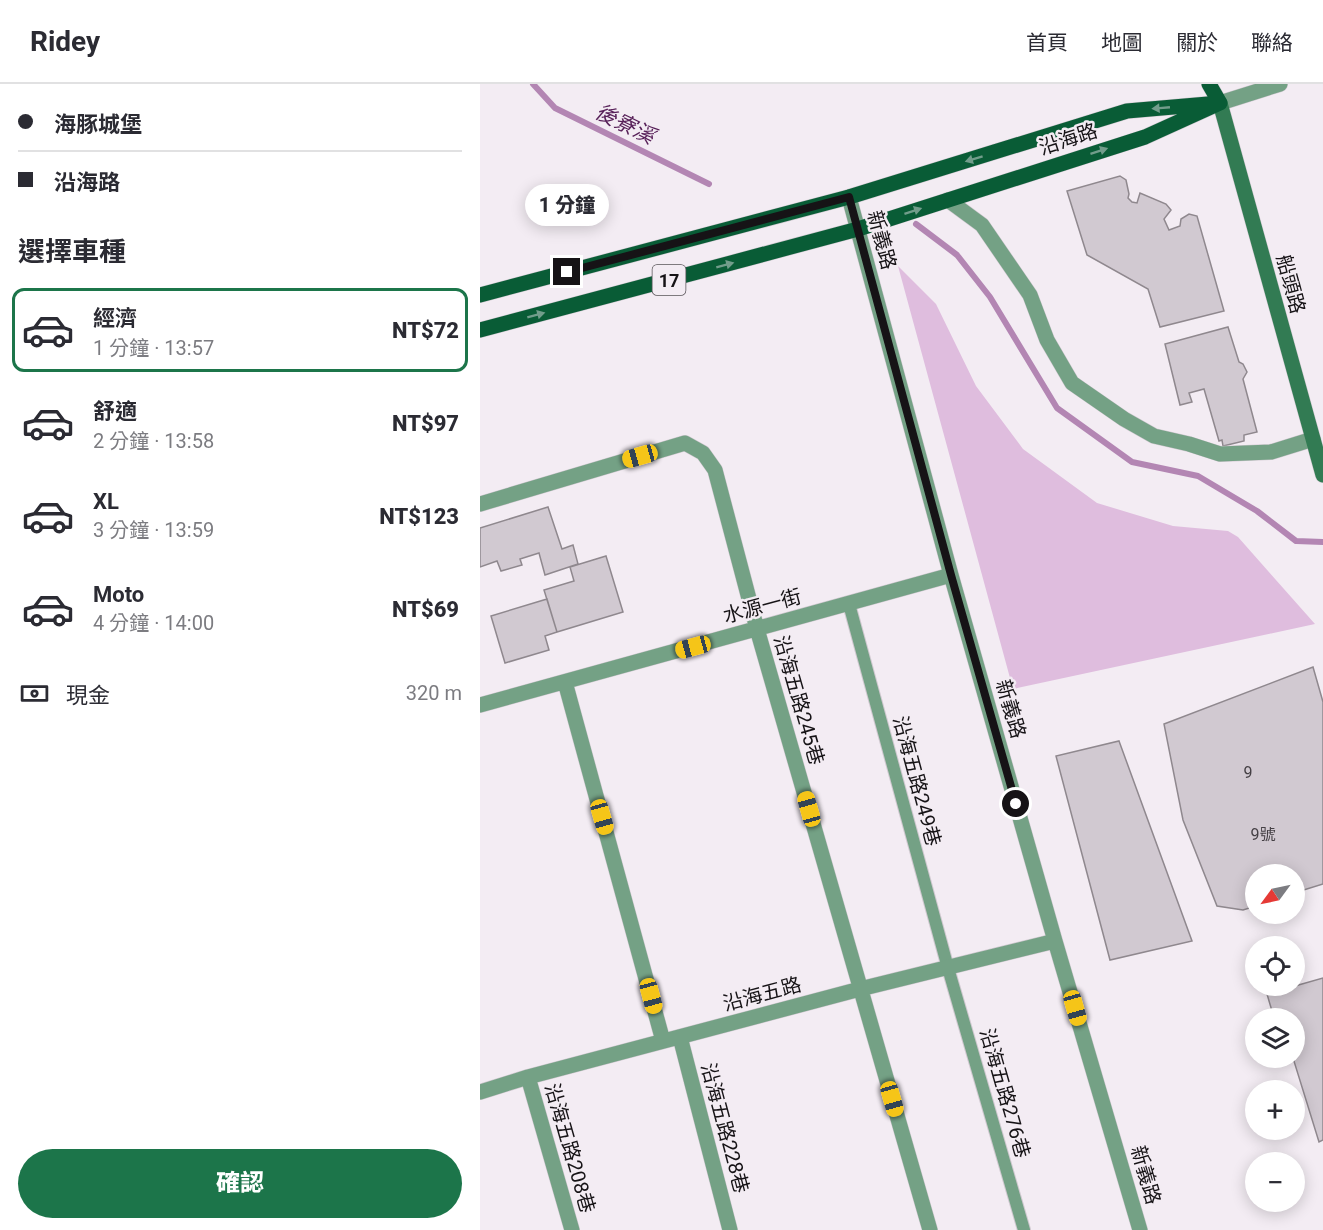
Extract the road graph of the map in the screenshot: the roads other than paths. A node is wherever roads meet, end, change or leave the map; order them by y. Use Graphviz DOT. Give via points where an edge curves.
graph roads {
  1 [pos="1209,84"];
  2 [pos="1219,84"];
  3 [pos="1280,84"];
  4 [pos="1220,103"];
  5 [pos="849,197"];
  6 [pos="948,200"];
  7 [pos="858,229"];
  8 [pos="480,295"];
  9 [pos="480,330"];
  10 [pos="1312,439"];
  11 [pos="1322,469"];
  12 [pos="480,504"];
  13 [pos="951,575"];
  14 [pos="849,604"];
  15 [pos="757,629"];
  16 [pos="565,682"];
  17 [pos="480,705"];
  18 [pos="1055,941"];
  19 [pos="948,968"];
  20 [pos="860,989"];
  21 [pos="680,1037"];
  22 [pos="663,1041"];
  23 [pos="528,1077"];
  24 [pos="480,1092"];
  25 [pos="572,1230"];
  26 [pos="730,1230"];
  27 [pos="930,1230"];
  28 [pos="1024,1230"];
  29 [pos="1140,1230"];
  1 -- 4 [label="main road, 船頭路"];
  2 -- 4 [label="main road, 船頭路"];
  3 -- 4 [label="street"];
  4 -- 5 [label="main road, 沿海路 / 17, one-way" via="1126,111"];
  6 -- 4 [label="main road, 沿海路 / 17, one-way" via="1144,137"];
  4 -- 10 [label="main road, 船頭路"];
  5 -- 7 [label="street, 新義路"];
  5 -- 8 [label="main road, 沿海路 / 17"];
  7 -- 6 [label="main road, 沿海路 / 17, one-way"];
  6 -- 10 [label="street" via="982,225 1030,295 1047,340 1072,383 1124,419 1154,436 1220,454 1271,452"];
  9 -- 7 [label="main road, 沿海路 / 17, one-way"];
  7 -- 13 [label="street, 新義路"];
  10 -- 11 [label="main road, 船頭路"];
  12 -- 15 [label="street, 沿海五路245巷" via="685,443 703,453 715,470"];
  13 -- 14 [label="street, 水源一街"];
  13 -- 18 [label="street, 新義路"];
  14 -- 15 [label="street, 水源一街"];
  14 -- 19 [label="lane, 沿海五路249巷"];
  15 -- 16 [label="street, 水源一街"];
  15 -- 20 [label="street, 沿海五路245巷"];
  16 -- 17 [label="street, 水源一街"];
  16 -- 22 [label="street"];
  18 -- 19 [label="street, 沿海五路"];
  18 -- 29 [label="street, 新義路"];
  19 -- 20 [label="street, 沿海五路"];
  19 -- 28 [label="lane, 沿海五路276巷"];
  20 -- 21 [label="street, 沿海五路"];
  20 -- 27 [label="street, 沿海五路245巷"];
  21 -- 22 [label="street, 沿海五路"];
  21 -- 26 [label="street, 沿海五路228巷"];
  22 -- 23 [label="street, 沿海五路"];
  23 -- 24 [label="street, 沿海五路"];
  23 -- 25 [label="street, 沿海五路208巷"];
}
